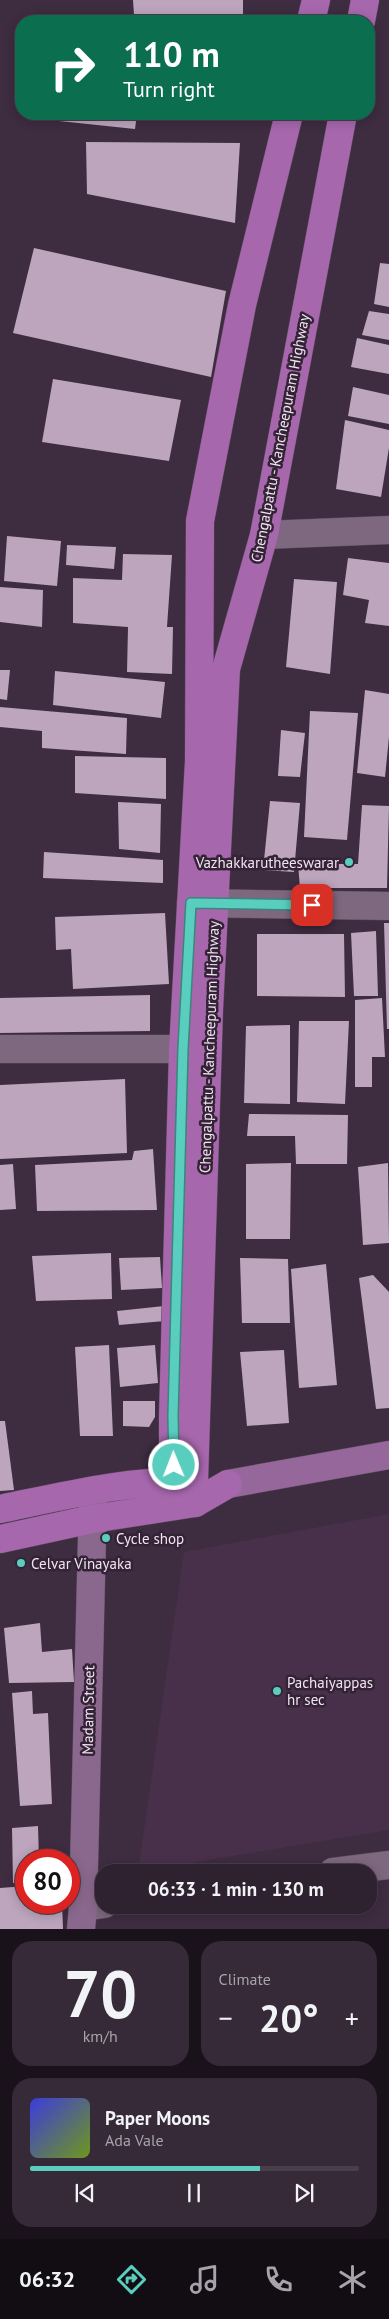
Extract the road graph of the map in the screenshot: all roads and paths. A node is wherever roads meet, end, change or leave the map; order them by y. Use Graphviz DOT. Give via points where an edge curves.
graph roads {
  1 [pos="316,0"];
  2 [pos="365,0"];
  3 [pos="312,15"];
  4 [pos="362,15"];
  5 [pos="287,120"];
  6 [pos="342,120"];
  7 [pos="389,530"];
  8 [pos="264,535"];
  9 [pos="203,904"];
  10 [pos="389,906"];
  11 [pos="0,1049"];
  12 [pos="183,1049"];
  13 [pos="389,1455"];
  14 [pos="228,1484"];
  15 [pos="93,1490"];
  16 [pos="184,1493"];
  17 [pos="0,1509"];
  18 [pos="92,1519"];
  19 [pos="0,1539"];
  20 [pos="89,1913"];
  1 -- 3 [label="highway"];
  2 -- 4 [label="highway"];
  5 -- 9 [label="highway" via="242,305 200,521 199,761"];
  6 -- 8 [label="highway, Chengalpattu - Kancheepuram Highway"];
  7 -- 8 [label="street"];
  8 -- 9 [label="highway, Chengalpattu - Kancheepuram Highway" via="226,669"];
  9 -- 10 [label="street"];
  9 -- 12 [label="highway"];
  9 -- 16 [label="highway, Chengalpattu - Kancheepuram Highway" via="209,1020"];
  11 -- 12 [label="street"];
  12 -- 16 [label="highway" via="173,1416"];
  13 -- 14 [label="main road"];
  14 -- 16 [label="highway"];
  15 -- 16 [label="highway"];
  15 -- 17 [label="highway"];
  15 -- 18 [label="street, Madam Street"];
  16 -- 18 [label="highway"];
  18 -- 19 [label="highway"];
  18 -- 20 [label="street, Madam Street"];
}
